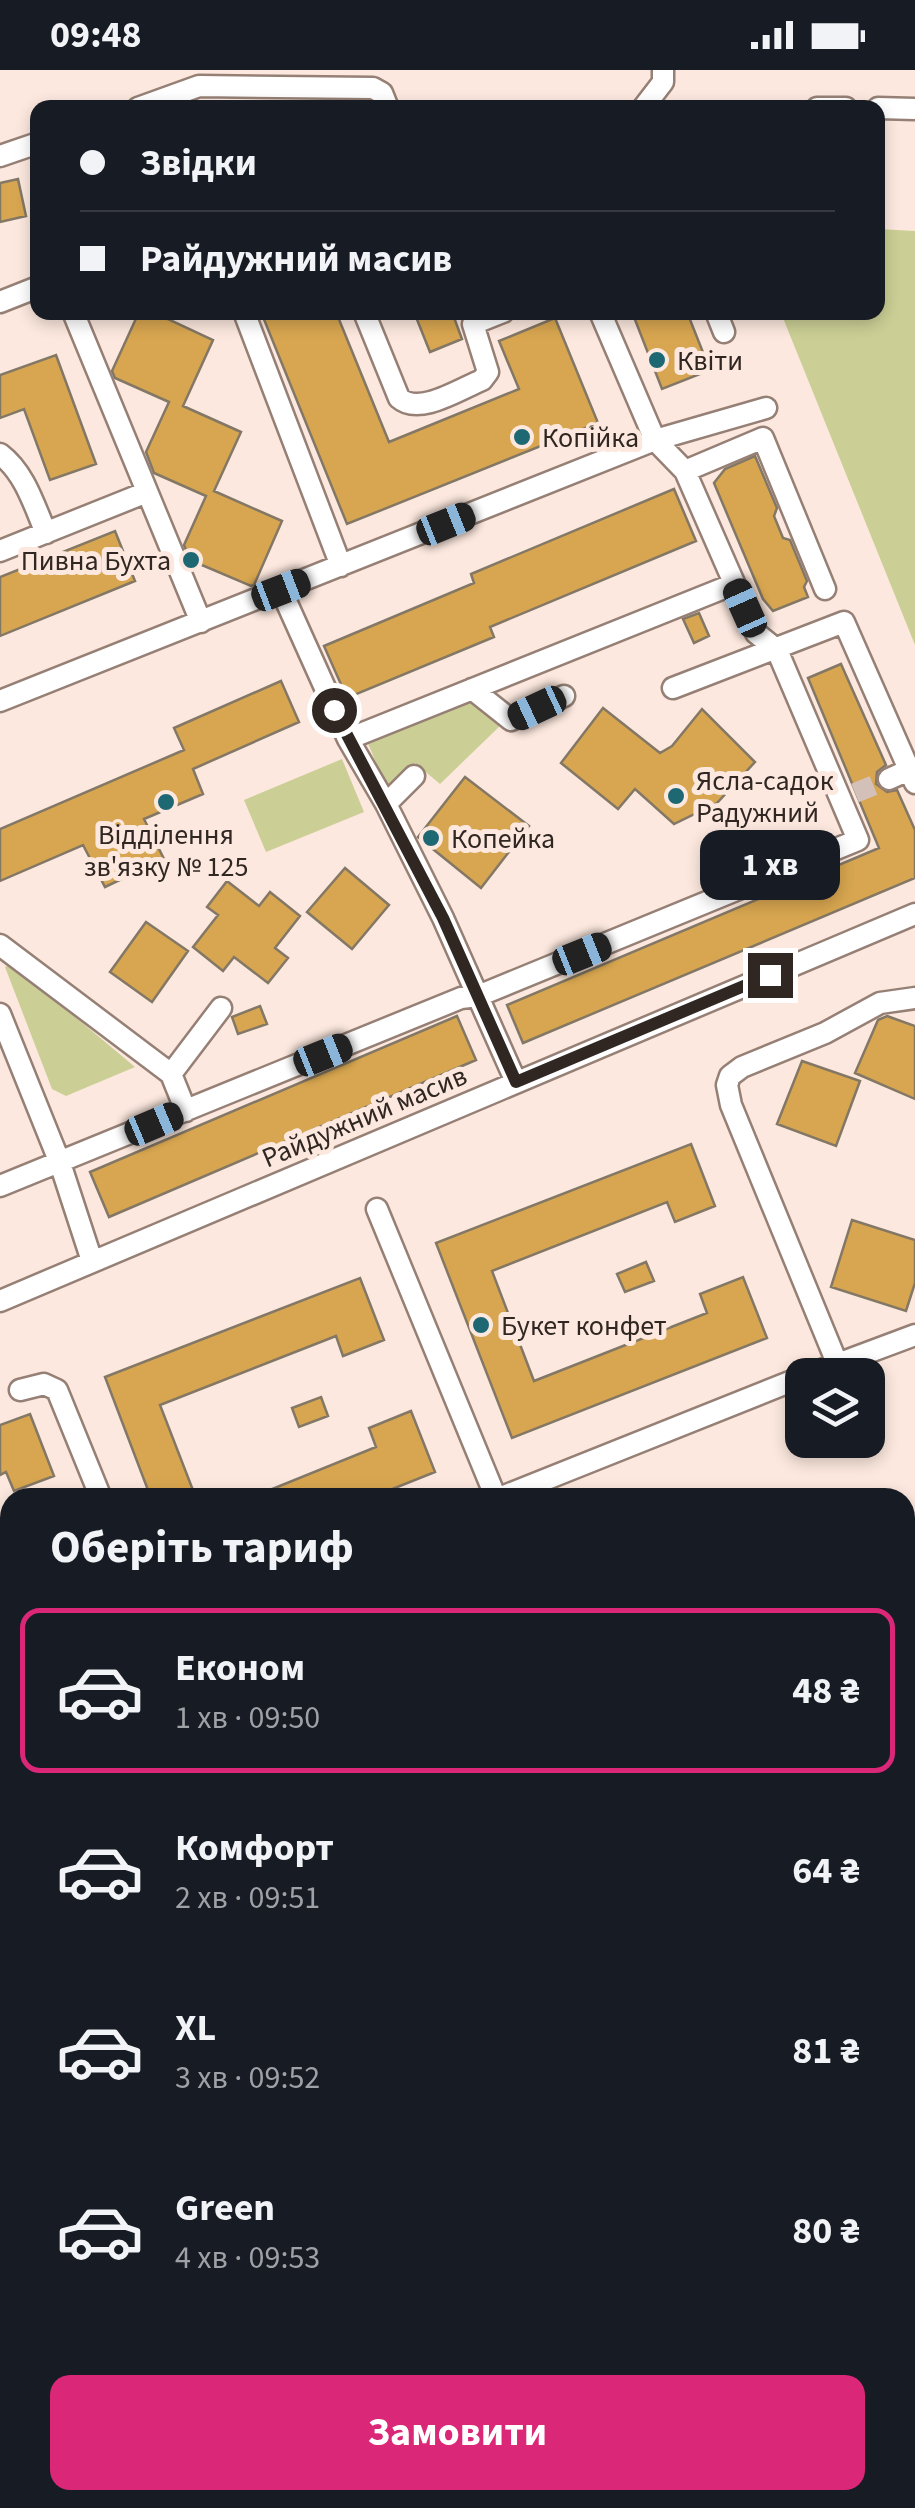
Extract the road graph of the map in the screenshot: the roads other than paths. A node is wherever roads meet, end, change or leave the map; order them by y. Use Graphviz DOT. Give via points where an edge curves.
graph roads {
  1 [pos="663,70"];
  2 [pos="160,100"];
  3 [pos="385,100"];
  4 [pos="649,100"];
  5 [pos="885,108"];
  6 [pos="915,108"];
  7 [pos="30,146"];
  8 [pos="0,156"];
  9 [pos="30,290"];
  10 [pos="0,302"];
  11 [pos="76,320"];
  12 [pos="247,320"];
  13 [pos="367,320"];
  14 [pos="483,320"];
  15 [pos="603,320"];
  16 [pos="766,408"];
  17 [pos="655,440"];
  18 [pos="0,454"];
  19 [pos="685,470"];
  20 [pos="147,492"];
  21 [pos="46,533"];
  22 [pos="0,551"];
  23 [pos="341,566"];
  24 [pos="734,584"];
  25 [pos="825,589"];
  26 [pos="281,590"];
  27 [pos="201,622"];
  28 [pos="777,650"];
  29 [pos="672,688"];
  30 [pos="472,690"];
  31 [pos="564,696"];
  32 [pos="0,701"];
  33 [pos="348,739"];
  34 [pos="414,776"];
  35 [pos="912,777"];
  36 [pos="889,779"];
  37 [pos="386,804"];
  38 [pos="915,914"];
  39 [pos="0,944"];
  40 [pos="478,996"];
  41 [pos="915,998"];
  42 [pos="221,1008"];
  43 [pos="0,1014"];
  44 [pos="171,1074"];
  45 [pos="516,1082"];
  46 [pos="186,1111"];
  47 [pos="60,1163"];
  48 [pos="0,1186"];
  49 [pos="377,1208"];
  50 [pos="92,1261"];
  51 [pos="0,1301"];
  52 [pos="915,1335"];
  53 [pos="835,1358"];
  54 [pos="851,1358"];
  55 [pos="785,1384"];
  56 [pos="20,1390"];
  57 [pos="97,1488"];
  58 [pos="494,1488"];
  59 [pos="523,1488"];
  1 -- 4 [label="street" via="663,82"];
  2 -- 3 [label="street" via="199,86 372,88"];
  5 -- 6 [label="street"];
  7 -- 8 [label="street"];
  9 -- 10 [label="street"];
  11 -- 20 [label="street"];
  12 -- 23 [label="street"];
  13 -- 14 [label="street" via="406,405 482,380 488,372 473,324"];
  15 -- 17 [label="street"];
  16 -- 17 [label="street"];
  17 -- 19 [label="street"];
  17 -- 23 [label="street"];
  18 -- 21 [label="street" via="24,481"];
  19 -- 24 [label="street"];
  19 -- 25 [label="street" via="763,438"];
  20 -- 21 [label="street"];
  20 -- 27 [label="street"];
  21 -- 22 [label="street"];
  23 -- 26 [label="street"];
  24 -- 28 [label="street" via="756,633"];
  24 -- 30 [label="street"];
  26 -- 27 [label="street"];
  26 -- 33 [label="street"];
  27 -- 32 [label="street"];
  28 -- 29 [label="street"];
  28 -- 35 [label="street" via="844,622"];
  28 -- 40 [label="street" via="848,796 858,840"];
  30 -- 31 [label="street" via="511,720"];
  30 -- 33 [label="street"];
  33 -- 37 [label="street"];
  34 -- 37 [label="street"];
  35 -- 36 [label="street"];
  37 -- 40 [label="street"];
  38 -- 45 [label="street, Райдужний масив"];
  39 -- 44 [label="street"];
  40 -- 45 [label="street"];
  40 -- 46 [label="street"];
  41 -- 53 [label="street" via="880,1003 742,1067 727,1085"];
  42 -- 44 [label="street"];
  43 -- 47 [label="street"];
  44 -- 46 [label="street"];
  45 -- 50 [label="street, Райдужний масив"];
  46 -- 47 [label="street"];
  47 -- 48 [label="street"];
  47 -- 50 [label="street"];
  49 -- 58 [label="street"];
  50 -- 51 [label="street, Райдужний масив"];
  52 -- 54 [label="street"];
  55 -- 59 [label="street"];
  56 -- 57 [label="street" via="44,1384 57,1390"];
}
